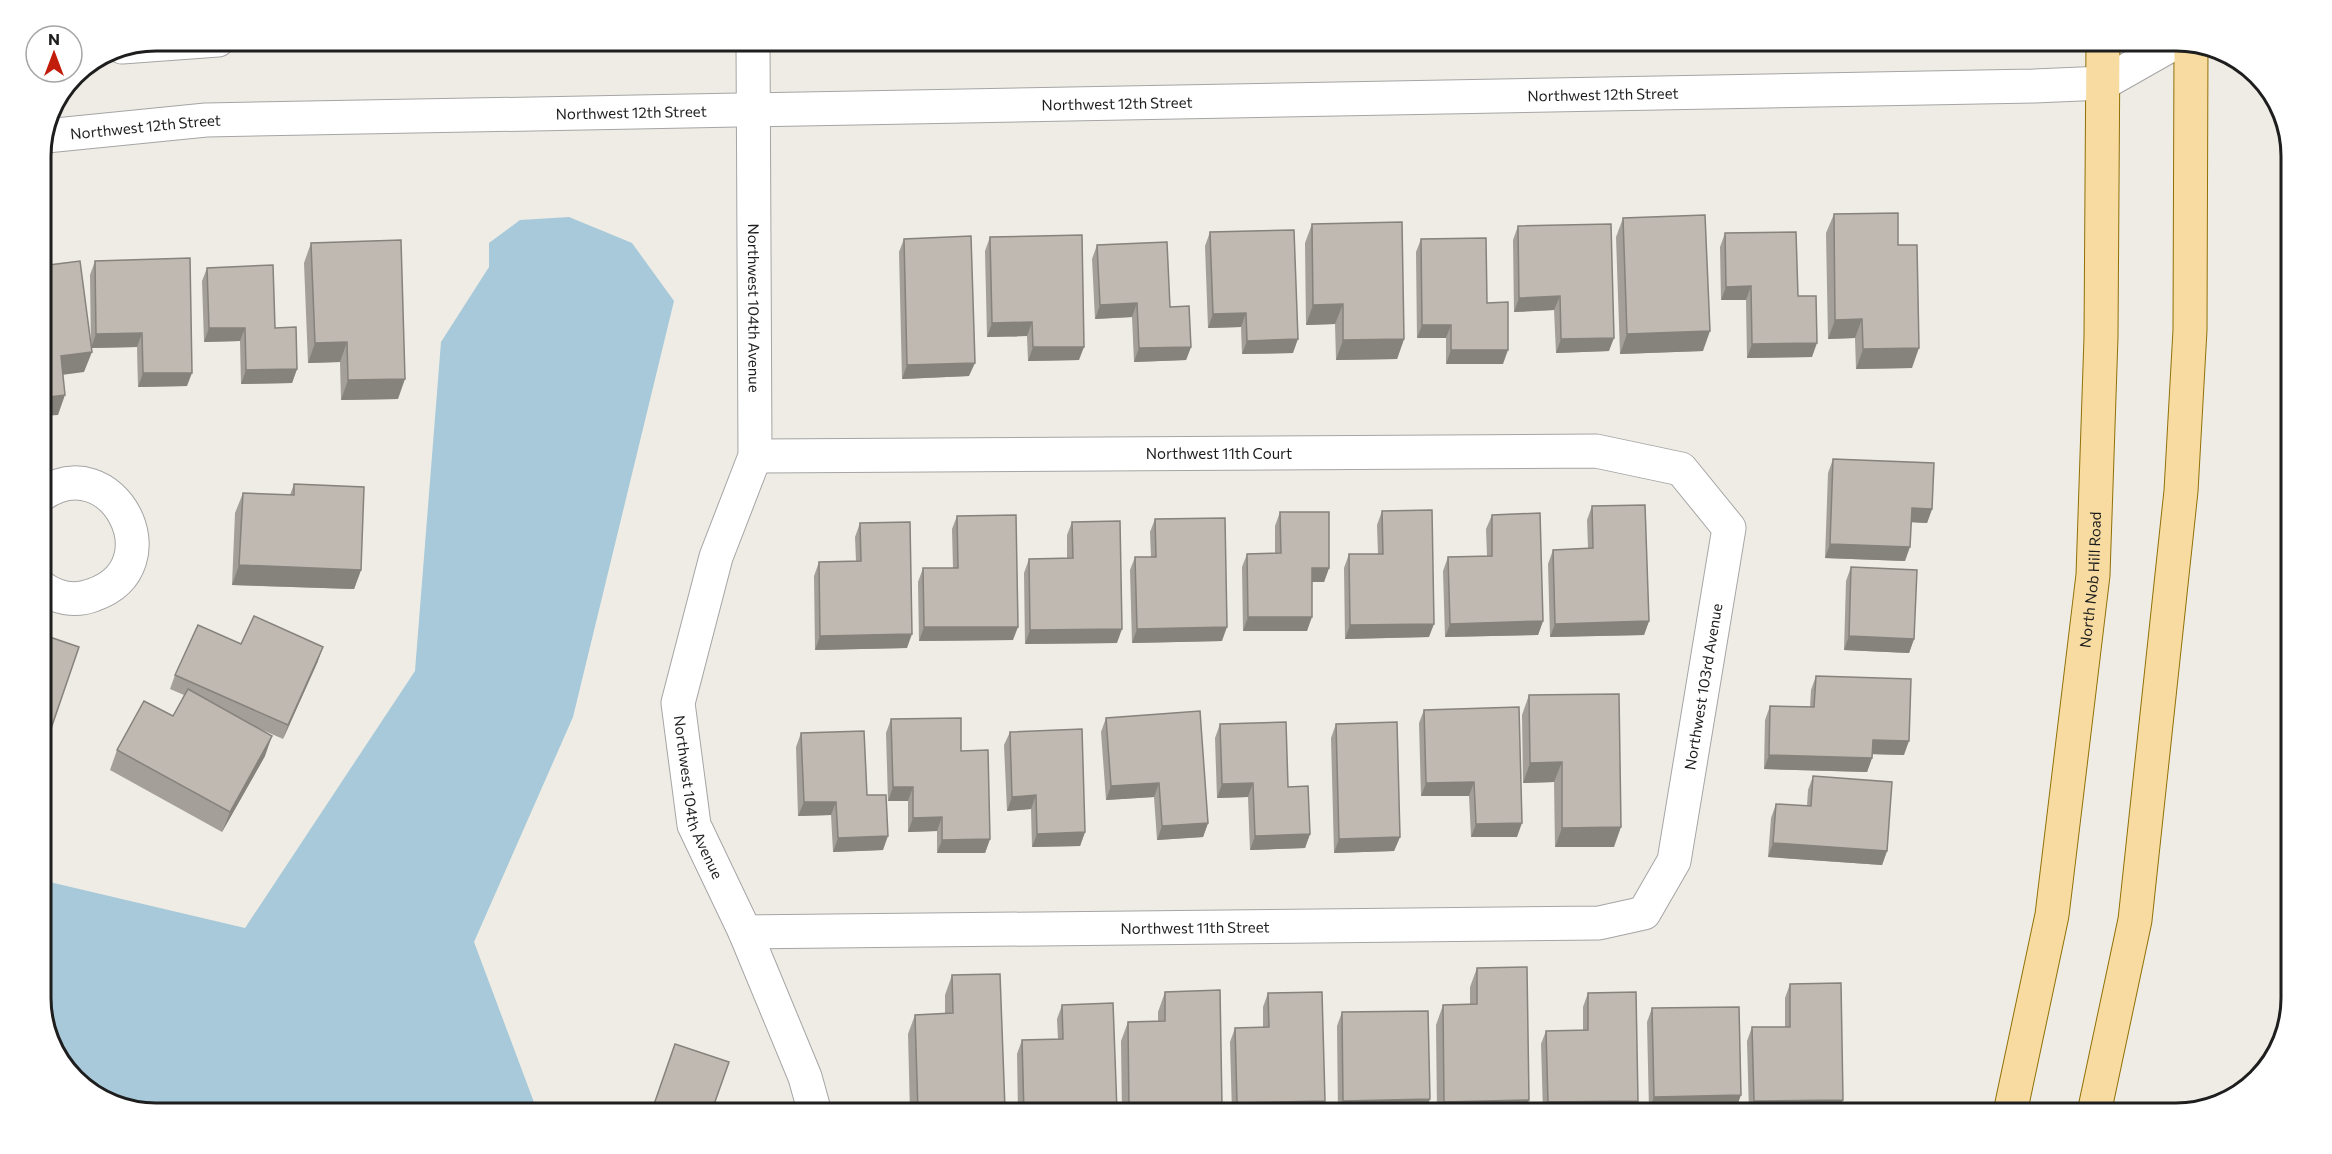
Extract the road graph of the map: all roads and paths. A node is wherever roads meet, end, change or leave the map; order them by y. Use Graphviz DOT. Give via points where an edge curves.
graph roads {
  1 [pos="753,51"];
  2 [pos="2103,51"];
  3 [pos="2160,51"];
  4 [pos="2191,52"];
  5 [pos="2104,83"];
  6 [pos="754,109"];
  7 [pos="54,135"];
  8 [pos="754,456"];
  9 [pos="1682,469"];
  10 [pos="51,489"];
  11 [pos="51,593"];
  12 [pos="1644,913"];
  13 [pos="745,932"];
  14 [pos="812,1103"];
  15 [pos="2012,1103"];
  16 [pos="2096,1103"];
  1 -- 6 [label="street, Northwest 104th Avenue"];
  2 -- 5 [label="main road, North Nob Hill Road"];
  3 -- 5 [label="street, Northwest 12th Street"];
  4 -- 16 [label="main road" via="2190,330 2181,491 2135,920"];
  5 -- 6 [label="street, Northwest 12th Street"];
  5 -- 15 [label="main road, North Nob Hill Road" via="2093,575 2052,915"];
  6 -- 7 [label="street, Northwest 12th Street" via="206,120"];
  6 -- 8 [label="street, Northwest 104th Avenue"];
  8 -- 9 [label="street, Northwest 11th Court" via="1596,451"];
  8 -- 13 [label="street, Northwest 104th Avenue" via="716,557 678,703 694,825"];
  9 -- 12 [label="street, Northwest 103rd Avenue" via="1729,528 1674,861"];
  10 -- 11 [label="street" via="78,484 111,496 124,510 133,544 120,578 105,591 86,598 66,599"];
  12 -- 13 [label="street, Northwest 11th Street" via="1599,923"];
  13 -- 14 [label="street, Northwest 104th Avenue"];
}
